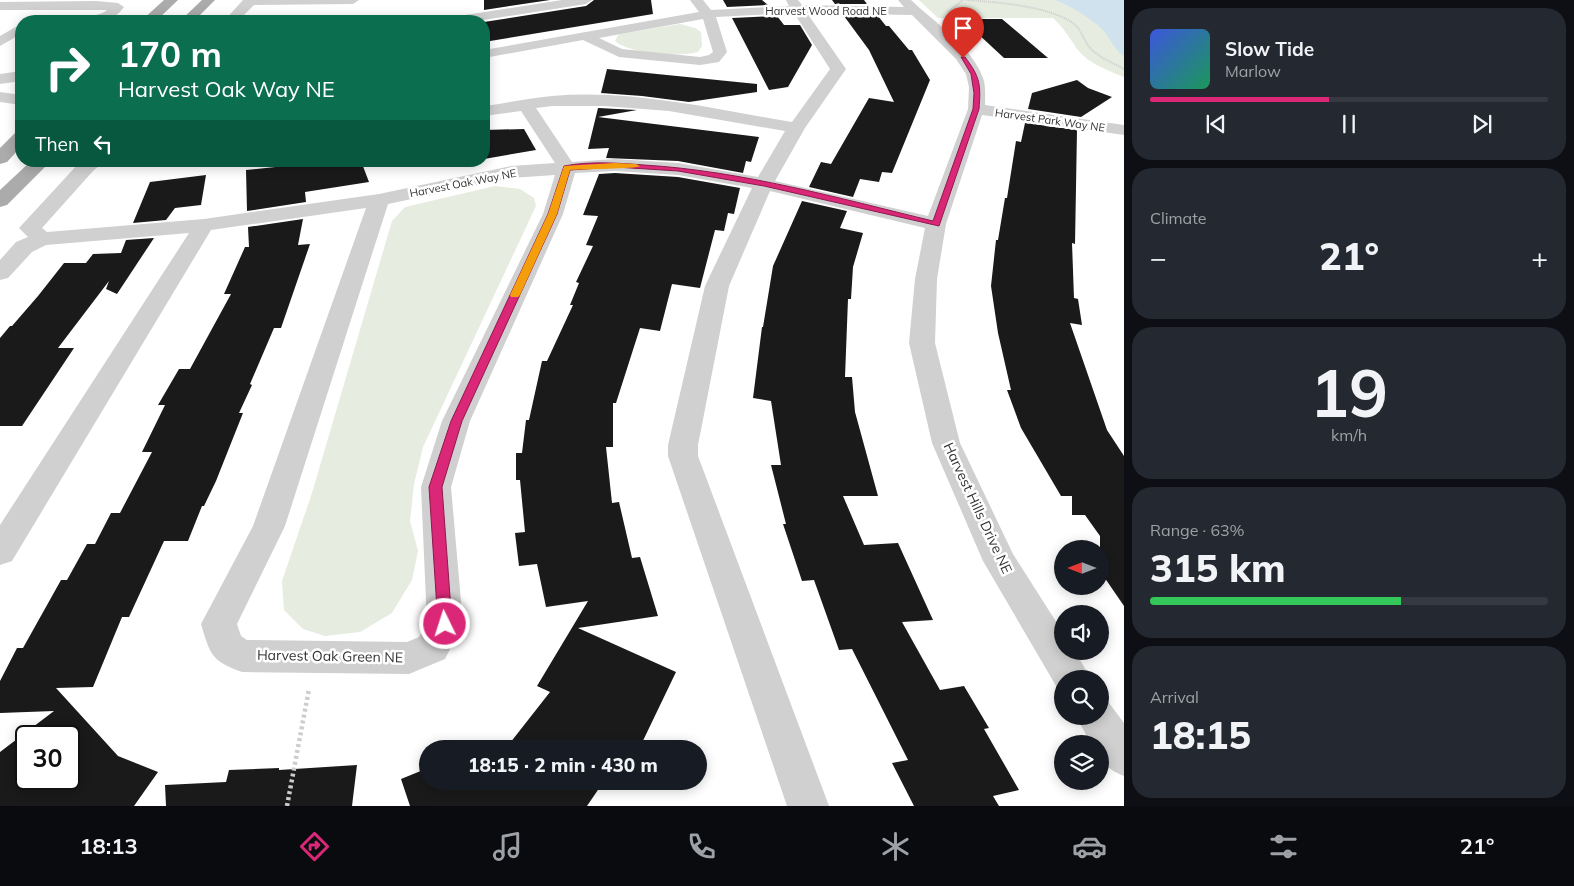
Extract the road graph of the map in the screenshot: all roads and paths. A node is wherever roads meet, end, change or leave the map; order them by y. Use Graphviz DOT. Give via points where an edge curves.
graph roads {
  1 [pos="209,0"];
  2 [pos="346,0"];
  3 [pos="353,0"];
  4 [pos="695,0"];
  5 [pos="966,0"];
  6 [pos="250,1"];
  7 [pos="167,2"];
  8 [pos="591,2"];
  9 [pos="47,3"];
  10 [pos="796,5"];
  11 [pos="0,6"];
  12 [pos="909,6"];
  13 [pos="338,14"];
  14 [pos="708,14"];
  15 [pos="34,15"];
  16 [pos="109,15"];
  17 [pos="154,15"];
  18 [pos="193,15"];
  19 [pos="237,15"];
  20 [pos="490,16"];
  21 [pos="604,19"];
  22 [pos="620,30"];
  23 [pos="15,31"];
  24 [pos="585,36"];
  25 [pos="2,39"];
  26 [pos="490,53"];
  27 [pos="1124,69"];
  28 [pos="15,77"];
  29 [pos="0,79"];
  30 [pos="15,93"];
  31 [pos="0,96"];
  32 [pos="15,99"];
  33 [pos="526,106"];
  34 [pos="490,109"];
  35 [pos="976,109"];
  36 [pos="796,128"];
  37 [pos="1124,130"];
  38 [pos="15,143"];
  39 [pos="0,158"];
  40 [pos="36,167"];
  41 [pos="86,167"];
  42 [pos="567,168"];
  43 [pos="764,184"];
  44 [pos="379,200"];
  45 [pos="0,201"];
  46 [pos="936,224"];
  47 [pos="204,225"];
  48 [pos="42,239"];
  49 [pos="0,273"];
  50 [pos="0,552"];
  51 [pos="316,657"];
  52 [pos="1067,670"];
  53 [pos="1102,725"];
  54 [pos="1124,756"];
  55 [pos="287,806"];
  56 [pos="808,806"];
  1 -- 18 [label="main road"];
  2 -- 3 [label="street"];
  2 -- 6 [label="street"];
  2 -- 13 [label="street"];
  4 -- 14 [label="street"];
  5 -- 27 [label="path" via="999,2 1067,19 1076,25 1091,49"];
  6 -- 19 [label="street"];
  7 -- 17 [label="main road"];
  8 -- 20 [label="street"];
  9 -- 11 [label="street"];
  9 -- 15 [label="street"];
  9 -- 16 [label="street" via="118,7"];
  10 -- 12 [label="street, Harvest Wood Road NE"];
  10 -- 14 [label="street, Harvest Wood Road NE"];
  10 -- 36 [label="street" via="838,69"];
  12 -- 35 [label="street, Harvest Hills Drive NE" via="963,58 974,74"];
  14 -- 22 [label="street, Harvest Wood Road NE"];
  14 -- 24 [label="street" via="720,52 714,59 700,61 619,53"];
  21 -- 22 [label="street"];
  22 -- 24 [label="street, Harvest Wood Road NE"];
  23 -- 25 [label="street"];
  24 -- 26 [label="street, Harvest Wood Road NE"];
  28 -- 29 [label="street"];
  30 -- 31 [label="street"];
  31 -- 32 [label="street"];
  33 -- 34 [label="street"];
  33 -- 36 [label="street" via="553,102 669,106"];
  33 -- 42 [label="street"];
  35 -- 37 [label="street, Harvest Park Way NE"];
  35 -- 46 [label="street, Harvest Hills Drive NE"];
  36 -- 43 [label="street"];
  38 -- 39 [label="main road"];
  40 -- 45 [label="main road"];
  41 -- 48 [label="street" via="30,228"];
  42 -- 43 [label="street, Harvest Oak Way NE" via="615,165 678,169"];
  42 -- 44 [label="street, Harvest Oak Way NE" via="511,172"];
  42 -- 51 [label="street, Harvest Oak Green NE" via="553,214 456,421 436,487 445,624 432,648 409,658"];
  43 -- 46 [label="street, Harvest Oak Way NE"];
  43 -- 56 [label="street" via="717,286 683,456"];
  44 -- 47 [label="street, Harvest Oak Way NE"];
  44 -- 51 [label="street, Harvest Oak Green NE" via="269,526 219,624 226,646 242,656"];
  46 -- 52 [label="street, Harvest Hills Drive NE" via="926,279 922,343 946,443 1000,561"];
  47 -- 48 [label="street, Harvest Oak Way NE"];
  47 -- 50 [label="street"];
  48 -- 49 [label="street, Harvest Oak Way NE" via="24,247"];
  51 -- 55 [label="path"];
  53 -- 54 [label="street"];
}
